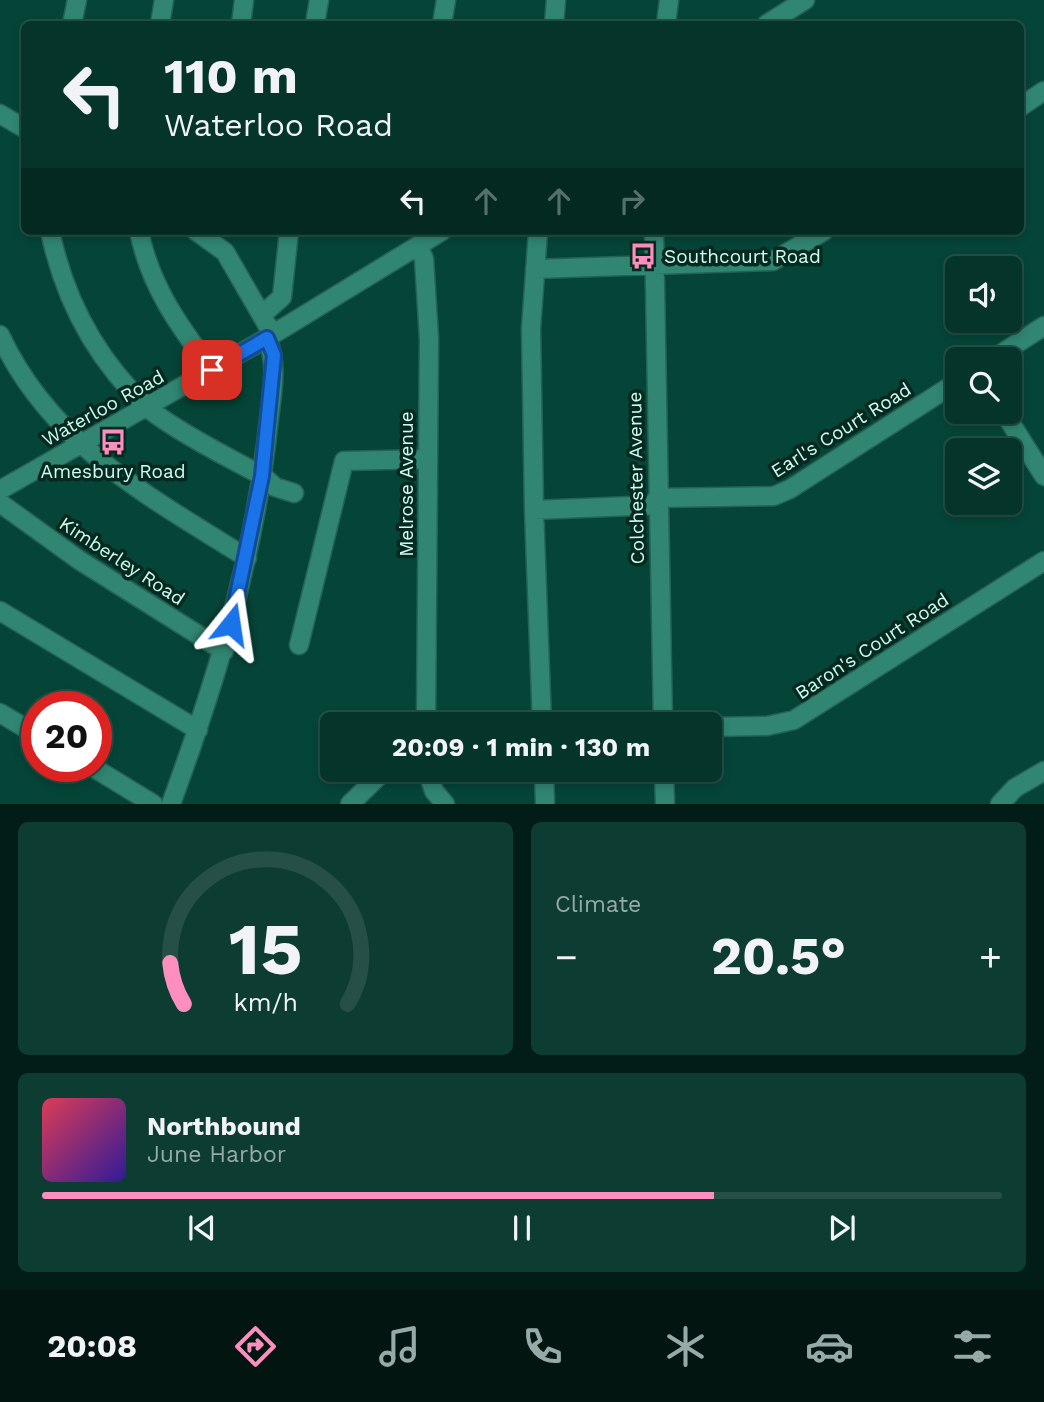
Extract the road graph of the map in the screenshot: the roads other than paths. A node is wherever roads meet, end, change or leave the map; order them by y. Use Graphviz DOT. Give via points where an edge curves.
graph roads {
  1 [pos="77,0"];
  2 [pos="164,0"];
  3 [pos="244,0"];
  4 [pos="319,0"];
  5 [pos="446,0"];
  6 [pos="556,0"];
  7 [pos="669,0"];
  8 [pos="805,0"];
  9 [pos="73,21"];
  10 [pos="160,21"];
  11 [pos="241,21"];
  12 [pos="316,21"];
  13 [pos="442,21"];
  14 [pos="554,21"];
  15 [pos="666,21"];
  16 [pos="772,21"];
  17 [pos="1044,91"];
  18 [pos="1024,104"];
  19 [pos="0,114"];
  20 [pos="21,126"];
  21 [pos="51,235"];
  22 [pos="140,235"];
  23 [pos="205,235"];
  24 [pos="289,235"];
  25 [pos="434,235"];
  26 [pos="538,235"];
  27 [pos="654,235"];
  28 [pos="817,235"];
  29 [pos="418,246"];
  30 [pos="654,266"];
  31 [pos="535,269"];
  32 [pos="262,315"];
  33 [pos="1044,326"];
  34 [pos="0,335"];
  35 [pos="270,337"];
  36 [pos="1012,347"];
  37 [pos="212,370"];
  38 [pos="945,390"];
  39 [pos="148,407"];
  40 [pos="1011,424"];
  41 [pos="80,444"];
  42 [pos="428,459"];
  43 [pos="262,476"];
  44 [pos="1044,476"];
  45 [pos="0,490"];
  46 [pos="294,493"];
  47 [pos="657,501"];
  48 [pos="0,503"];
  49 [pos="534,510"];
  50 [pos="247,558"];
  51 [pos="1044,561"];
  52 [pos="0,611"];
  53 [pos="299,645"];
  54 [pos="224,650"];
  55 [pos="426,712"];
  56 [pos="542,712"];
  57 [pos="663,712"];
  58 [pos="0,713"];
  59 [pos="21,725"];
  60 [pos="722,727"];
  61 [pos="198,730"];
  62 [pos="1044,771"];
  63 [pos="112,779"];
  64 [pos="373,782"];
  65 [pos="431,782"];
  66 [pos="544,782"];
  67 [pos="664,782"];
  68 [pos="153,803"];
  69 [pos="171,803"];
  70 [pos="350,803"];
  71 [pos="445,803"];
  72 [pos="545,803"];
  73 [pos="665,803"];
  74 [pos="1000,803"];
  1 -- 9 [label="street"];
  2 -- 10 [label="street"];
  3 -- 11 [label="street"];
  4 -- 12 [label="street"];
  5 -- 13 [label="street"];
  6 -- 14 [label="street"];
  7 -- 15 [label="street"];
  8 -- 16 [label="street"];
  17 -- 18 [label="street"];
  19 -- 20 [label="street"];
  21 -- 39 [label="street" via="67,294 82,324"];
  22 -- 37 [label="street" via="148,268 166,307"];
  23 -- 32 [label="street" via="225,252"];
  24 -- 32 [label="street" via="282,297"];
  25 -- 29 [label="street, Waterloo Road"];
  26 -- 31 [label="street"];
  27 -- 30 [label="street, Colchester Avenue"];
  28 -- 30 [label="street" via="773,261"];
  29 -- 35 [label="street, Waterloo Road"];
  29 -- 42 [label="street, Melrose Avenue" via="424,259 428,304"];
  30 -- 31 [label="street"];
  30 -- 47 [label="street, Colchester Avenue"];
  31 -- 49 [label="street" via="531,329"];
  32 -- 35 [label="street"];
  33 -- 36 [label="street"];
  34 -- 41 [label="street" via="41,400"];
  35 -- 37 [label="street, Waterloo Road"];
  35 -- 43 [label="street" via="274,355"];
  37 -- 39 [label="street, Waterloo Road"];
  38 -- 47 [label="street, Earl's Court Road" via="774,496"];
  39 -- 41 [label="street, Waterloo Road"];
  39 -- 43 [label="street"];
  40 -- 44 [label="street"];
  41 -- 45 [label="street, Waterloo Road"];
  41 -- 50 [label="street" via="144,493"];
  42 -- 53 [label="street" via="344,461"];
  42 -- 55 [label="street, Melrose Avenue"];
  43 -- 46 [label="street" via="275,487"];
  43 -- 50 [label="street"];
  47 -- 49 [label="street, Earl's Court Road"];
  47 -- 57 [label="street, Colchester Avenue"];
  48 -- 54 [label="street, Kimberley Road" via="97,571"];
  49 -- 56 [label="street"];
  50 -- 54 [label="street"];
  51 -- 60 [label="street, Baron's Court Road" via="794,720"];
  52 -- 61 [label="street"];
  54 -- 61 [label="street"];
  58 -- 59 [label="street"];
  61 -- 69 [label="street"];
  62 -- 74 [label="street"];
  63 -- 68 [label="street"];
  64 -- 70 [label="street"];
  65 -- 71 [label="street"];
  66 -- 72 [label="street"];
  67 -- 73 [label="street"];
}
